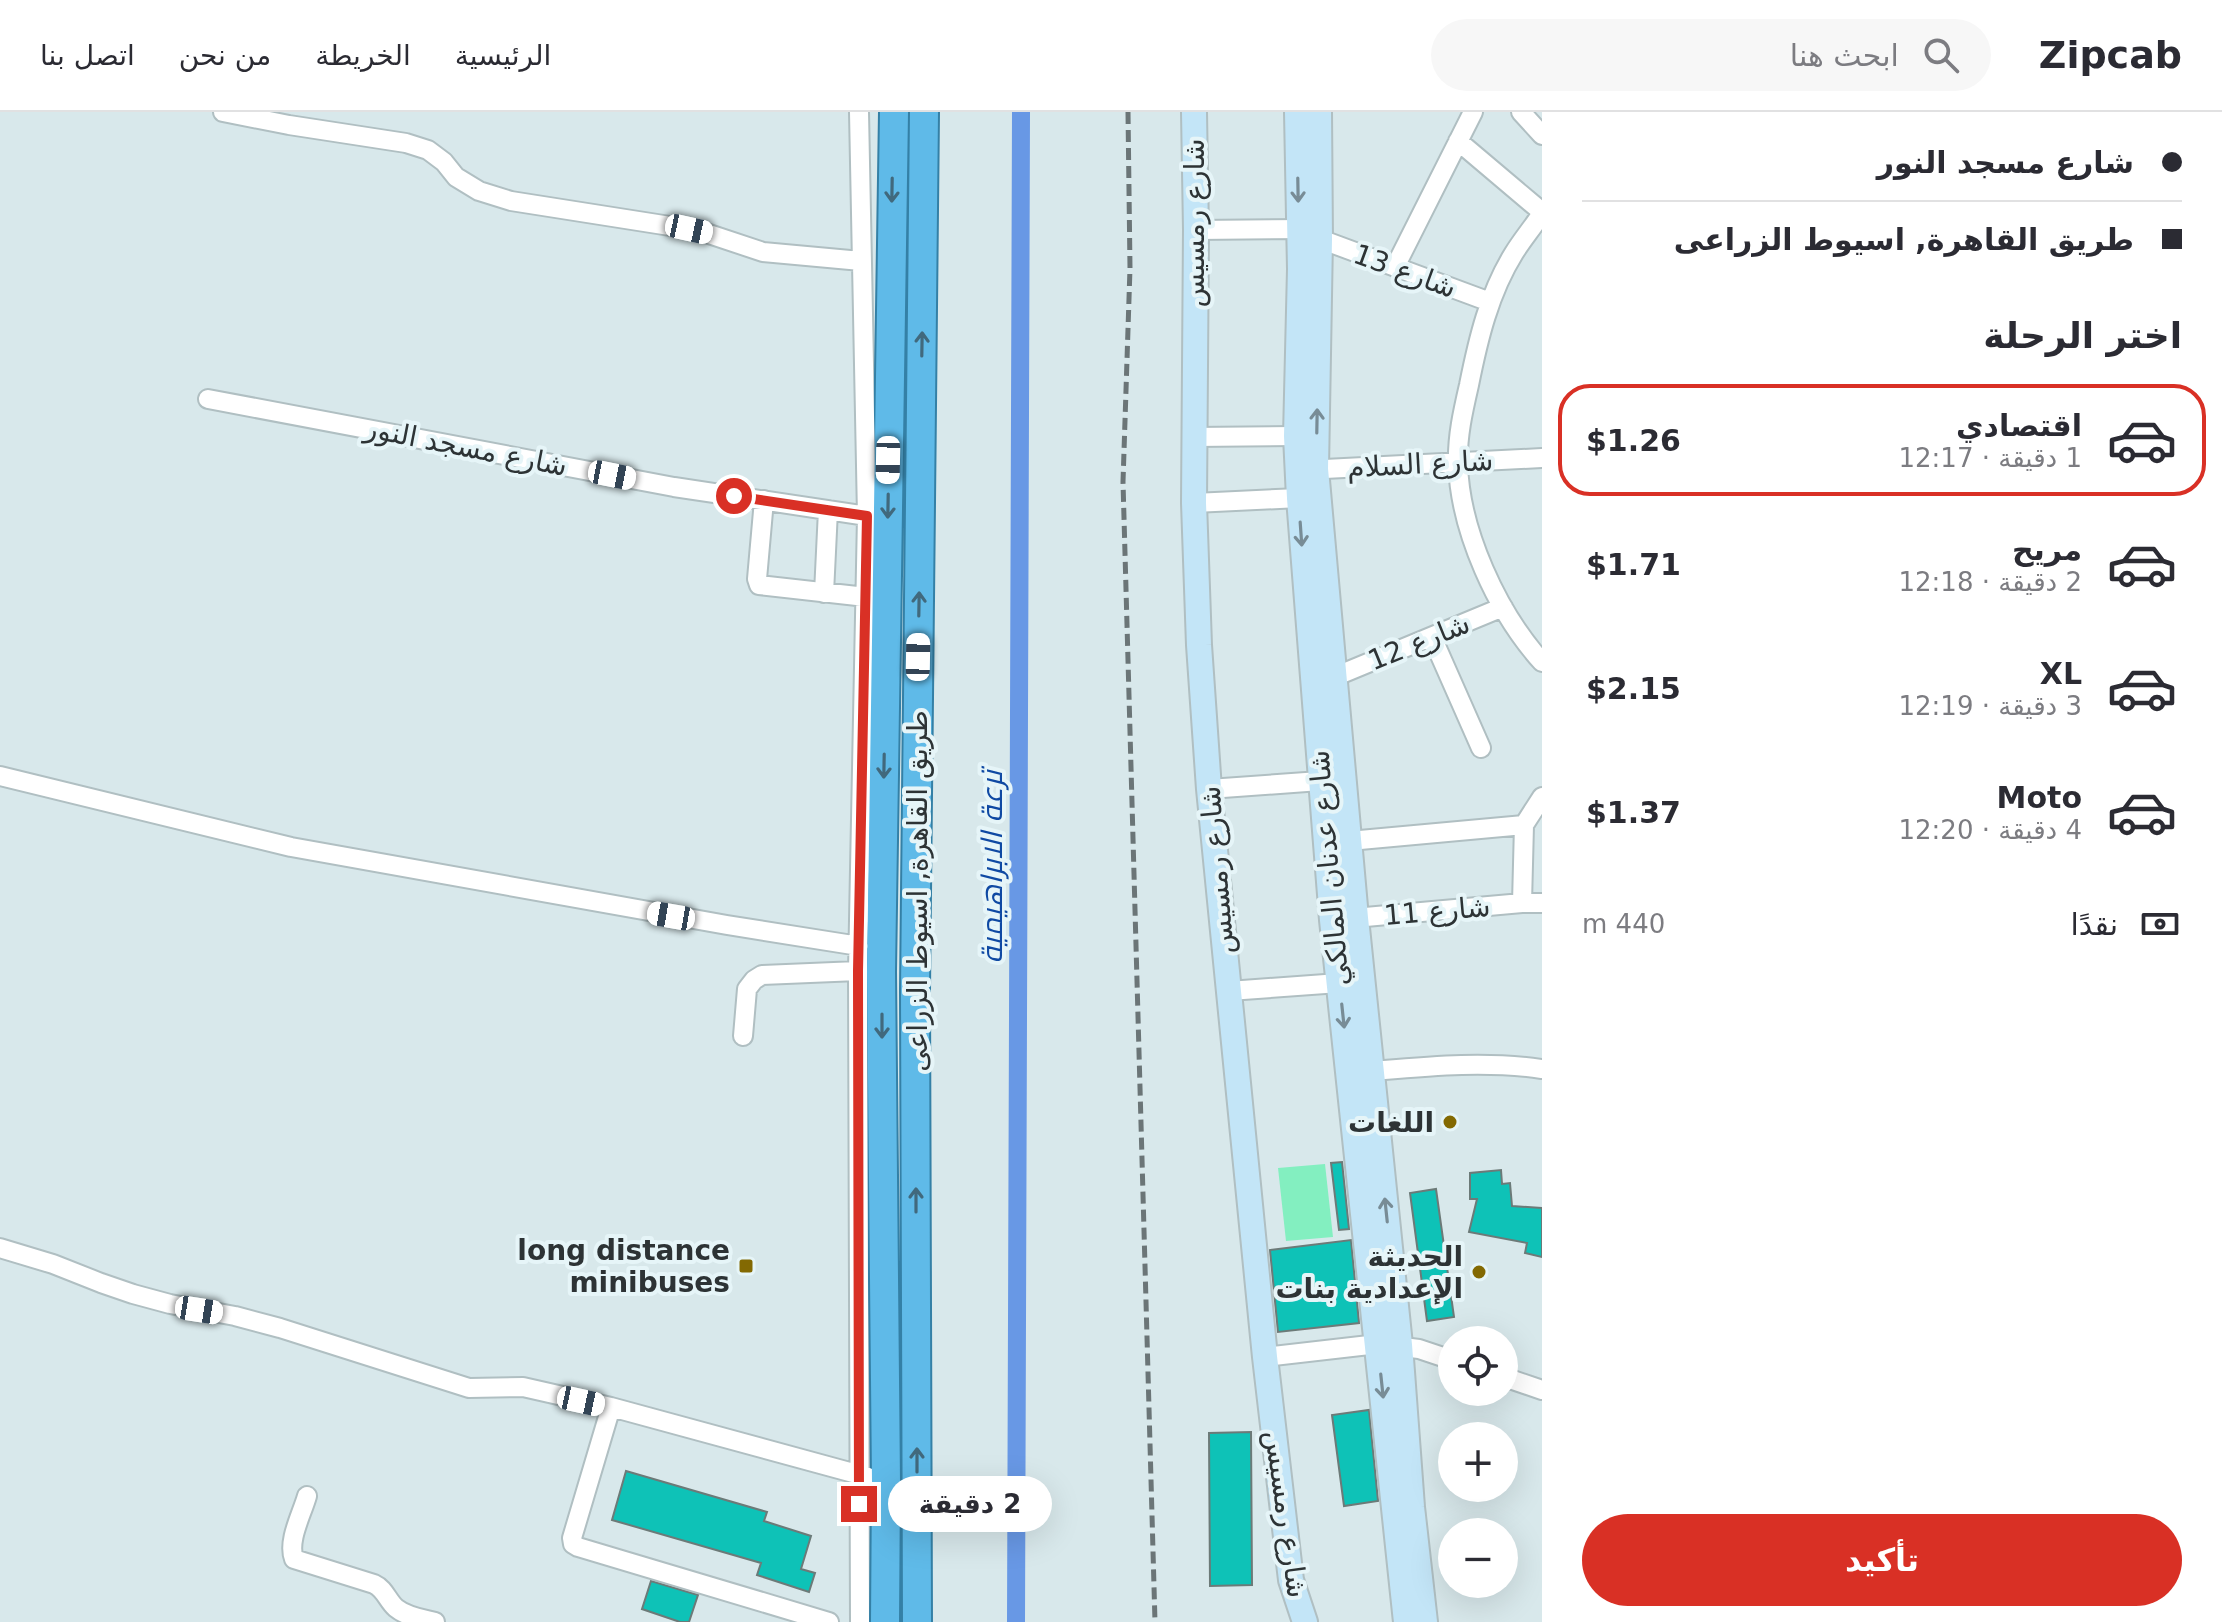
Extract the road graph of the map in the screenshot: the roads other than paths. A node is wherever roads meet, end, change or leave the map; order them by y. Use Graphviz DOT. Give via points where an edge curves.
graph roads {
  1 [pos="223,112"];
  2 [pos="859,112"];
  3 [pos="894,112"];
  4 [pos="924,112"];
  5 [pos="1194,112"];
  6 [pos="1297,112"];
  7 [pos="1319,112"];
  8 [pos="1473,112"];
  9 [pos="1521,112"];
  10 [pos="1542,135"];
  11 [pos="1458,141"];
  12 [pos="1542,212"];
  13 [pos="1196,230"];
  14 [pos="1313,232"];
  15 [pos="891,237"];
  16 [pos="924,238"];
  17 [pos="861,261"];
  18 [pos="1395,267"];
  19 [pos="1490,302"];
  20 [pos="208,399"];
  21 [pos="1296,436"];
  22 [pos="1193,437"];
  23 [pos="1542,458"];
  24 [pos="1458,463"];
  25 [pos="1307,470"];
  26 [pos="1299,498"];
  27 [pos="764,500"];
  28 [pos="1194,503"];
  29 [pos="828,510"];
  30 [pos="867,516"];
  31 [pos="824,593"];
  32 [pos="866,597"];
  33 [pos="1503,607"];
  34 [pos="1432,637"];
  35 [pos="1542,662"];
  36 [pos="1334,677"];
  37 [pos="1481,748"];
  38 [pos="0,776"];
  39 [pos="1320,781"];
  40 [pos="1209,789"];
  41 [pos="1542,797"];
  42 [pos="1524,825"];
  43 [pos="1349,841"];
  44 [pos="1522,903"];
  45 [pos="1542,903"];
  46 [pos="1344,919"];
  47 [pos="866,963"];
  48 [pos="916,972"];
  49 [pos="1339,983"];
  50 [pos="1229,991"];
  51 [pos="743,1036"];
  52 [pos="1542,1069"];
  53 [pos="1361,1072"];
  54 [pos="0,1248"];
  55 [pos="1389,1344"];
  56 [pos="1438,1355"];
  57 [pos="1265,1357"];
  58 [pos="1518,1382"];
  59 [pos="1542,1390"];
  60 [pos="611,1407"];
  61 [pos="872,1478"];
  62 [pos="307,1496"];
  63 [pos="435,1622"];
  64 [pos="829,1622"];
  65 [pos="860,1622"];
  66 [pos="885,1622"];
  67 [pos="917,1622"];
  68 [pos="1305,1622"];
  69 [pos="1406,1622"];
  70 [pos="1425,1622"];
  1 -- 17 [label="street" via="417,146 479,191 511,201 689,229 763,252"];
  2 -- 17 [label="street, طريق القاهرة, اسيوط الزراعى"];
  3 -- 15 [label="highway, طريق القاهرة, اسيوط الزراعى, one-way"];
  4 -- 16 [label="highway, طريق القاهرة, اسيوط الزراعى"];
  5 -- 13 [label="main road, شارع رمسيس"];
  6 -- 14 [label="main road, شارع عدنان المالكي, one-way"];
  7 -- 14 [label="main road, شارع عدنان المالكي"];
  8 -- 11 [label="street"];
  9 -- 10 [label="street"];
  11 -- 12 [label="street"];
  11 -- 18 [label="street"];
  12 -- 19 [label="street" via="1513,254"];
  13 -- 14 [label="street"];
  13 -- 22 [label="main road, شارع رمسيس"];
  14 -- 18 [label="street, شارع 13"];
  14 -- 21 [label="main road, شارع عدنان المالكي"];
  25 -- 14 [label="main road, شارع عدنان المالكي, one-way"];
  15 -- 16 [label="highway"];
  15 -- 47 [label="highway, طريق القاهرة, اسيوط الزراعى, one-way"];
  48 -- 16 [label="highway, طريق القاهرة, اسيوط الزراعى, one-way"];
  17 -- 30 [label="street, طريق القاهرة, اسيوط الزراعى"];
  18 -- 19 [label="street, شارع 13"];
  19 -- 24 [label="street" via="1464,407"];
  20 -- 27 [label="street, شارع مسجد النور"];
  21 -- 22 [label="street"];
  21 -- 25 [label="main road, شارع عدنان المالكي"];
  22 -- 28 [label="main road, شارع رمسيس"];
  23 -- 24 [label="street, شارع السلام"];
  24 -- 25 [label="street, شارع السلام"];
  24 -- 33 [label="street" via="1477,550"];
  25 -- 26 [label="main road, شارع عدنان المالكي"];
  25 -- 36 [label="main road, شارع عدنان المالكي"];
  26 -- 28 [label="street"];
  26 -- 39 [label="main road, شارع عدنان المالكي, one-way"];
  27 -- 29 [label="street, شارع مسجد النور"];
  27 -- 31 [label="street" via="757,583"];
  28 -- 40 [label="main road, شارع رمسيس"];
  29 -- 30 [label="street, شارع مسجد النور"];
  29 -- 31 [label="street"];
  30 -- 32 [label="street, طريق القاهرة, اسيوط الزراعى"];
  31 -- 32 [label="street"];
  32 -- 47 [label="street, طريق القاهرة, اسيوط الزراعى"];
  33 -- 34 [label="street, شارع 12"];
  33 -- 35 [label="street"];
  34 -- 36 [label="street, شارع 12"];
  34 -- 37 [label="street"];
  36 -- 43 [label="main road, شارع عدنان المالكي"];
  38 -- 47 [label="street" via="291,847 727,925"];
  39 -- 40 [label="street"];
  39 -- 46 [label="main road, شارع عدنان المالكي"];
  40 -- 50 [label="main road, شارع رمسيس"];
  41 -- 42 [label="street"];
  42 -- 43 [label="street"];
  42 -- 44 [label="street"];
  43 -- 46 [label="main road, شارع عدنان المالكي"];
  44 -- 45 [label="street, شارع 11"];
  44 -- 46 [label="street, شارع 11"];
  46 -- 49 [label="main road, شارع عدنان المالكي"];
  46 -- 53 [label="main road, شارع عدنان المالكي"];
  47 -- 48 [label="highway"];
  47 -- 51 [label="street" via="762,975 747,989"];
  47 -- 61 [label="highway, طريق القاهرة, اسيوط الزراعى"];
  67 -- 48 [label="highway, طريق القاهرة, اسيوط الزراعى, one-way"];
  49 -- 50 [label="street"];
  49 -- 53 [label="main road, شارع عدنان المالكي, one-way"];
  50 -- 57 [label="main road, شارع رمسيس"];
  52 -- 53 [label="street" via="1458,1064"];
  53 -- 55 [label="main road, شارع عدنان المالكي"];
  54 -- 60 [label="street" via="133,1294 280,1328 469,1388 523,1387"];
  55 -- 56 [label="street"];
  55 -- 57 [label="street"];
  55 -- 69 [label="main road, شارع عدنان المالكي, one-way"];
  55 -- 70 [label="main road, شارع عدنان المالكي"];
  57 -- 68 [label="main road, شارع رمسيس" via="1291,1580"];
  58 -- 59 [label="street"];
  60 -- 61 [label="street"];
  60 -- 64 [label="street" via="573,1544"];
  61 -- 65 [label="street, طريق القاهرة, اسيوط الزراعى"];
  61 -- 66 [label="highway, طريق القاهرة, اسيوط الزراعى"];
  62 -- 63 [label="street" via="293,1541 294,1559 383,1588 393,1606"];
}
